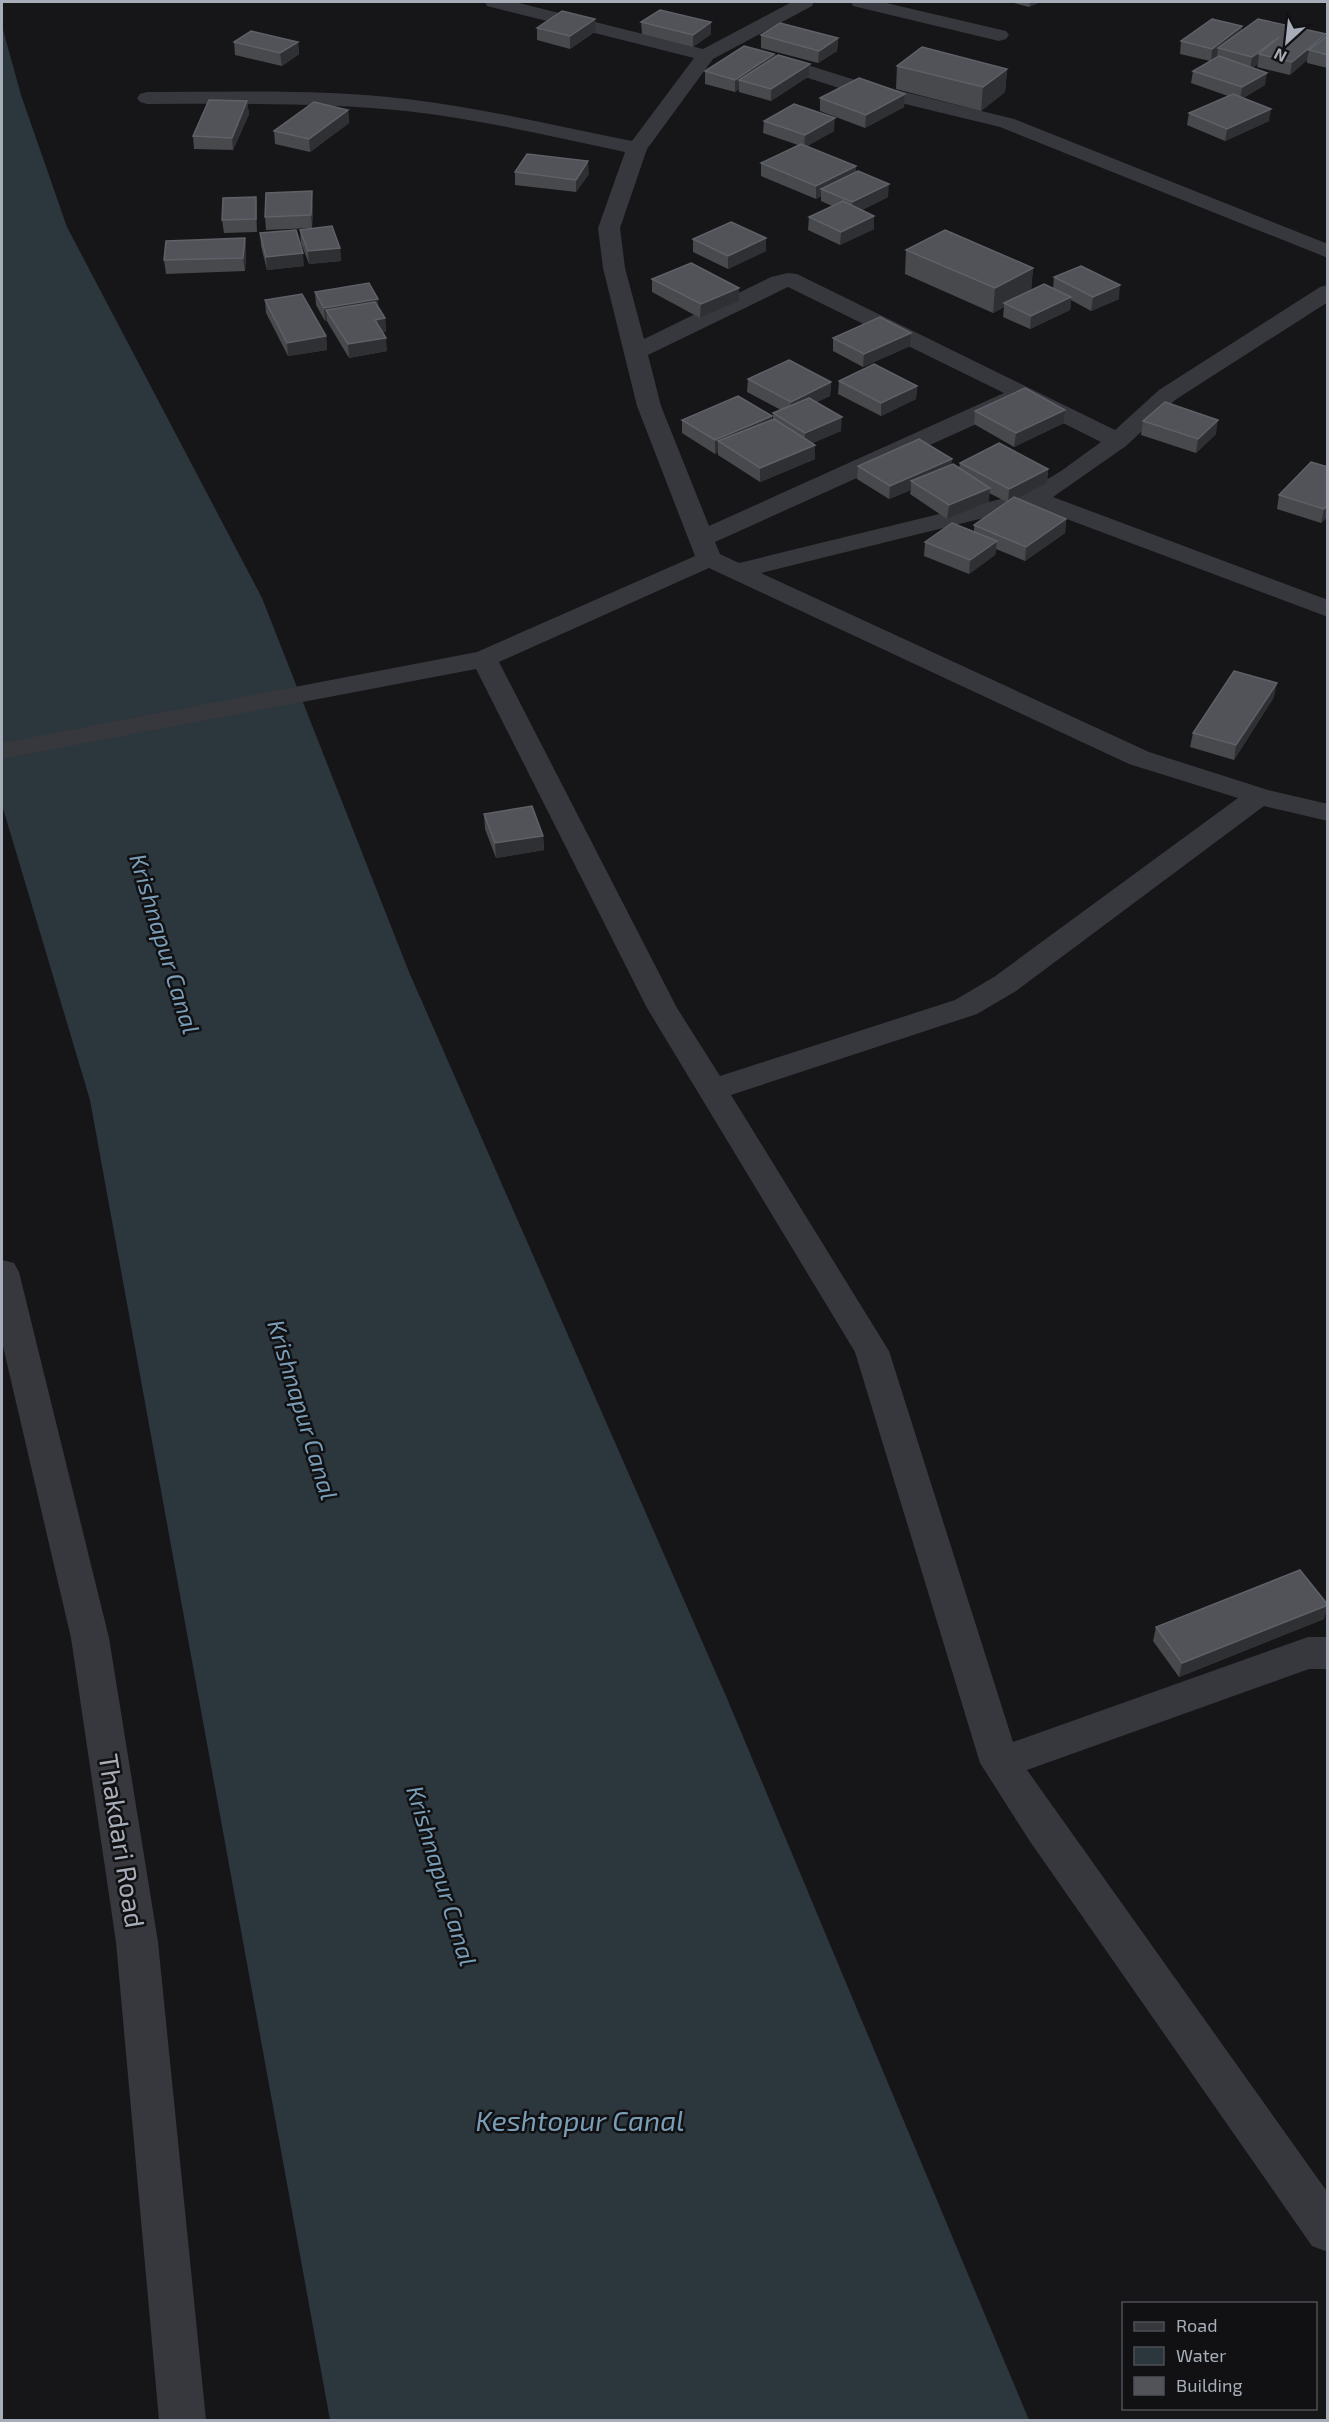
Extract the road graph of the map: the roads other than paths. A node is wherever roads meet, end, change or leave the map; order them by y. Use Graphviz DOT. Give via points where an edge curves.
graph roads {
  1 [pos="494,2"];
  2 [pos="805,2"];
  3 [pos="860,2"];
  4 [pos="999,34"];
  5 [pos="715,50"];
  6 [pos="147,98"];
  7 [pos="637,148"];
  8 [pos="1328,252"];
  9 [pos="1328,292"];
  10 [pos="636,352"];
  11 [pos="1023,394"];
  12 [pos="1118,441"];
  13 [pos="1034,498"];
  14 [pos="705,549"];
  15 [pos="736,572"];
  16 [pos="1328,609"];
  17 [pos="484,659"];
  18 [pos="2,751"];
  19 [pos="1259,796"];
  20 [pos="1328,813"];
  21 [pos="711,1090"];
  22 [pos="2,1272"];
  23 [pos="1328,1653"];
  24 [pos="1000,1763"];
  25 [pos="1328,2231"];
  26 [pos="183,2421"];
  1 -- 5 [label="street"];
  2 -- 5 [label="street"];
  3 -- 4 [label="street"];
  5 -- 7 [label="street"];
  5 -- 8 [label="street" via="981,114"];
  6 -- 7 [label="street" via="377,102 462,113"];
  7 -- 10 [label="street" via="609,228 614,268"];
  9 -- 12 [label="street" via="1167,395"];
  10 -- 11 [label="street" via="788,279"];
  10 -- 14 [label="street" via="649,406"];
  11 -- 12 [label="street"];
  11 -- 14 [label="street"];
  12 -- 13 [label="street"];
  13 -- 15 [label="street"];
  13 -- 16 [label="street"];
  14 -- 15 [label="street"];
  14 -- 17 [label="street"];
  15 -- 19 [label="street" via="1139,758"];
  17 -- 18 [label="street"];
  17 -- 21 [label="street" via="662,1008"];
  19 -- 20 [label="street"];
  19 -- 21 [label="street" via="1005,984 966,1007"];
  21 -- 24 [label="street" via="872,1351"];
  22 -- 26 [label="street, Thakdari Road" via="90,1638 137,1942"];
  23 -- 24 [label="street" via="1308,1653"];
  24 -- 25 [label="street"];
}
